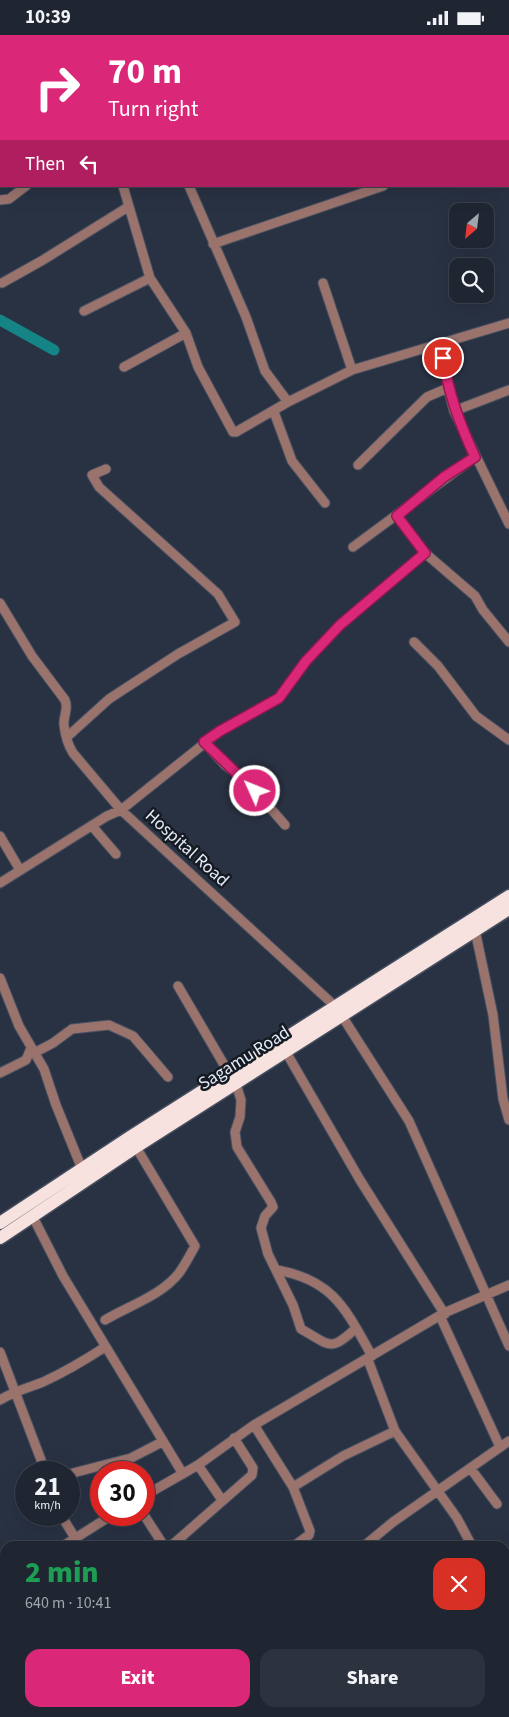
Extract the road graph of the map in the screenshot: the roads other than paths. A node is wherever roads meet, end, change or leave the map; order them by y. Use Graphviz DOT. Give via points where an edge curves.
graph roads {
  1 [pos="25,187"];
  2 [pos="123,187"];
  3 [pos="189,187"];
  4 [pos="380,187"];
  5 [pos="0,200"];
  6 [pos="128,207"];
  7 [pos="213,245"];
  8 [pos="150,278"];
  9 [pos="2,283"];
  10 [pos="323,283"];
  11 [pos="84,311"];
  12 [pos="509,323"];
  13 [pos="186,333"];
  14 [pos="441,343"];
  15 [pos="124,367"];
  16 [pos="352,370"];
  17 [pos="448,388"];
  18 [pos="509,390"];
  19 [pos="288,402"];
  20 [pos="454,411"];
  21 [pos="274,412"];
  22 [pos="475,457"];
  23 [pos="358,465"];
  24 [pos="106,469"];
  25 [pos="325,503"];
  26 [pos="397,516"];
  27 [pos="509,525"];
  28 [pos="353,547"];
  29 [pos="425,553"];
  30 [pos="0,603"];
  31 [pos="414,642"];
  32 [pos="509,642"];
  33 [pos="67,737"];
  34 [pos="509,740"];
  35 [pos="204,742"];
  36 [pos="121,810"];
  37 [pos="285,825"];
  38 [pos="92,826"];
  39 [pos="0,836"];
  40 [pos="116,854"];
  41 [pos="20,870"];
  42 [pos="0,883"];
  43 [pos="509,897"];
  44 [pos="509,909"];
  45 [pos="475,930"];
  46 [pos="0,978"];
  47 [pos="178,986"];
  48 [pos="339,1011"];
  49 [pos="34,1050"];
  50 [pos="286,1052"];
  51 [pos="26,1060"];
  52 [pos="44,1069"];
  53 [pos="0,1073"];
  54 [pos="168,1077"];
  55 [pos="233,1079"];
  56 [pos="509,1120"];
  57 [pos="136,1147"];
  58 [pos="82,1169"];
  59 [pos="32,1215"];
  60 [pos="0,1223"];
  61 [pos="0,1238"];
  62 [pos="277,1270"];
  63 [pos="509,1285"];
  64 [pos="486,1296"];
  65 [pos="442,1315"];
  66 [pos="105,1320"];
  67 [pos="356,1328"];
  68 [pos="509,1346"];
  69 [pos="105,1347"];
  70 [pos="0,1352"];
  71 [pos="370,1358"];
  72 [pos="16,1390"];
  73 [pos="0,1401"];
  74 [pos="254,1425"];
  75 [pos="395,1431"];
  76 [pos="234,1439"];
  77 [pos="509,1441"];
  78 [pos="162,1442"];
  79 [pos="500,1447"];
  80 [pos="42,1461"];
  81 [pos="198,1465"];
  82 [pos="471,1469"];
  83 [pos="80,1471"];
  84 [pos="183,1474"];
  85 [pos="293,1487"];
  86 [pos="155,1490"];
  87 [pos="436,1491"];
  88 [pos="222,1500"];
  89 [pos="497,1504"];
  90 [pos="67,1526"];
  91 [pos="94,1526"];
  92 [pos="151,1526"];
  93 [pos="74,1538"];
  94 [pos="70,1541"];
  95 [pos="76,1541"];
  96 [pos="161,1541"];
  97 [pos="177,1541"];
  98 [pos="301,1541"];
  99 [pos="370,1541"];
  100 [pos="469,1541"];
  1 -- 5 [label="street" via="9,199"];
  2 -- 6 [label="street"];
  3 -- 7 [label="street"];
  4 -- 7 [label="street"];
  6 -- 8 [label="street"];
  6 -- 9 [label="street"];
  7 -- 19 [label="street" via="246,317 266,371"];
  8 -- 11 [label="street"];
  8 -- 13 [label="street"];
  10 -- 16 [label="street"];
  12 -- 14 [label="street"];
  13 -- 15 [label="street"];
  13 -- 21 [label="street" via="198,367 230,430 236,432"];
  14 -- 16 [label="street"];
  14 -- 17 [label="street"];
  16 -- 19 [label="street"];
  17 -- 20 [label="street"];
  17 -- 23 [label="street" via="427,397"];
  18 -- 20 [label="street"];
  19 -- 21 [label="street"];
  20 -- 22 [label="street"];
  21 -- 25 [label="street" via="292,461"];
  22 -- 26 [label="street" via="444,477"];
  22 -- 27 [label="street"];
  24 -- 33 [label="street" via="92,475 99,487 218,593 235,622 109,699"];
  26 -- 28 [label="street"];
  26 -- 29 [label="street"];
  29 -- 32 [label="street" via="475,597"];
  29 -- 35 [label="street" via="340,625 306,661 279,698"];
  30 -- 33 [label="street" via="32,656 65,700"];
  31 -- 34 [label="street" via="438,666 476,716"];
  33 -- 36 [label="street" via="73,753"];
  35 -- 36 [label="street"];
  35 -- 37 [label="street" via="225,765 245,779"];
  36 -- 38 [label="street, Hospital Road"];
  36 -- 48 [label="street, Hospital Road"];
  38 -- 40 [label="street"];
  38 -- 41 [label="street, Hospital Road"];
  39 -- 41 [label="street"];
  41 -- 42 [label="street, Hospital Road"];
  43 -- 48 [label="highway, Sagamu Road"];
  44 -- 45 [label="highway, Sagamu Road"];
  45 -- 48 [label="highway, Sagamu Road"];
  45 -- 56 [label="street"];
  46 -- 49 [label="street" via="19,1026"];
  47 -- 55 [label="street"];
  48 -- 50 [label="highway, Sagamu Road"];
  48 -- 55 [label="highway, Sagamu Road"];
  48 -- 64 [label="street, Hospital Road" via="408,1121"];
  49 -- 51 [label="street"];
  49 -- 52 [label="street"];
  49 -- 54 [label="street" via="53,1043 72,1029 109,1025 133,1036"];
  50 -- 55 [label="highway, Sagamu Road"];
  50 -- 65 [label="street"];
  51 -- 52 [label="street"];
  51 -- 53 [label="street"];
  52 -- 58 [label="street"];
  55 -- 57 [label="highway, Sagamu Road"];
  55 -- 58 [label="highway, Sagamu Road"];
  55 -- 62 [label="street" via="241,1100 235,1132 237,1147 271,1202 272,1207 261,1229 268,1254"];
  57 -- 59 [label="highway, Sagamu Road"];
  57 -- 66 [label="street" via="195,1246 168,1284"];
  58 -- 60 [label="highway, Sagamu Road"];
  59 -- 61 [label="highway, Sagamu Road"];
  59 -- 69 [label="street"];
  62 -- 67 [label="street" via="308,1279 322,1288 342,1304"];
  62 -- 67 [label="street" via="301,1329 331,1345 340,1344"];
  63 -- 64 [label="street"];
  64 -- 65 [label="street"];
  64 -- 68 [label="street, Hospital Road"];
  65 -- 71 [label="street"];
  65 -- 79 [label="street"];
  67 -- 71 [label="street"];
  69 -- 72 [label="street" via="42,1382"];
  69 -- 78 [label="street"];
  70 -- 72 [label="street"];
  71 -- 74 [label="street"];
  71 -- 75 [label="street"];
  72 -- 73 [label="street"];
  72 -- 80 [label="street"];
  74 -- 76 [label="street"];
  74 -- 85 [label="street"];
  75 -- 85 [label="street" via="343,1456"];
  75 -- 87 [label="street"];
  76 -- 81 [label="street"];
  76 -- 88 [label="street" via="254,1472"];
  77 -- 79 [label="street"];
  78 -- 83 [label="street" via="132,1458"];
  78 -- 84 [label="street"];
  79 -- 82 [label="street"];
  81 -- 84 [label="street"];
  81 -- 88 [label="street"];
  82 -- 87 [label="street"];
  82 -- 89 [label="street"];
  84 -- 86 [label="street"];
  85 -- 98 [label="street" via="310,1531"];
  87 -- 99 [label="street"];
  87 -- 100 [label="street"];
  88 -- 97 [label="street"];
  90 -- 93 [label="street"];
  91 -- 93 [label="street"];
  92 -- 96 [label="street"];
  93 -- 94 [label="street"];
  93 -- 95 [label="street"];
}
